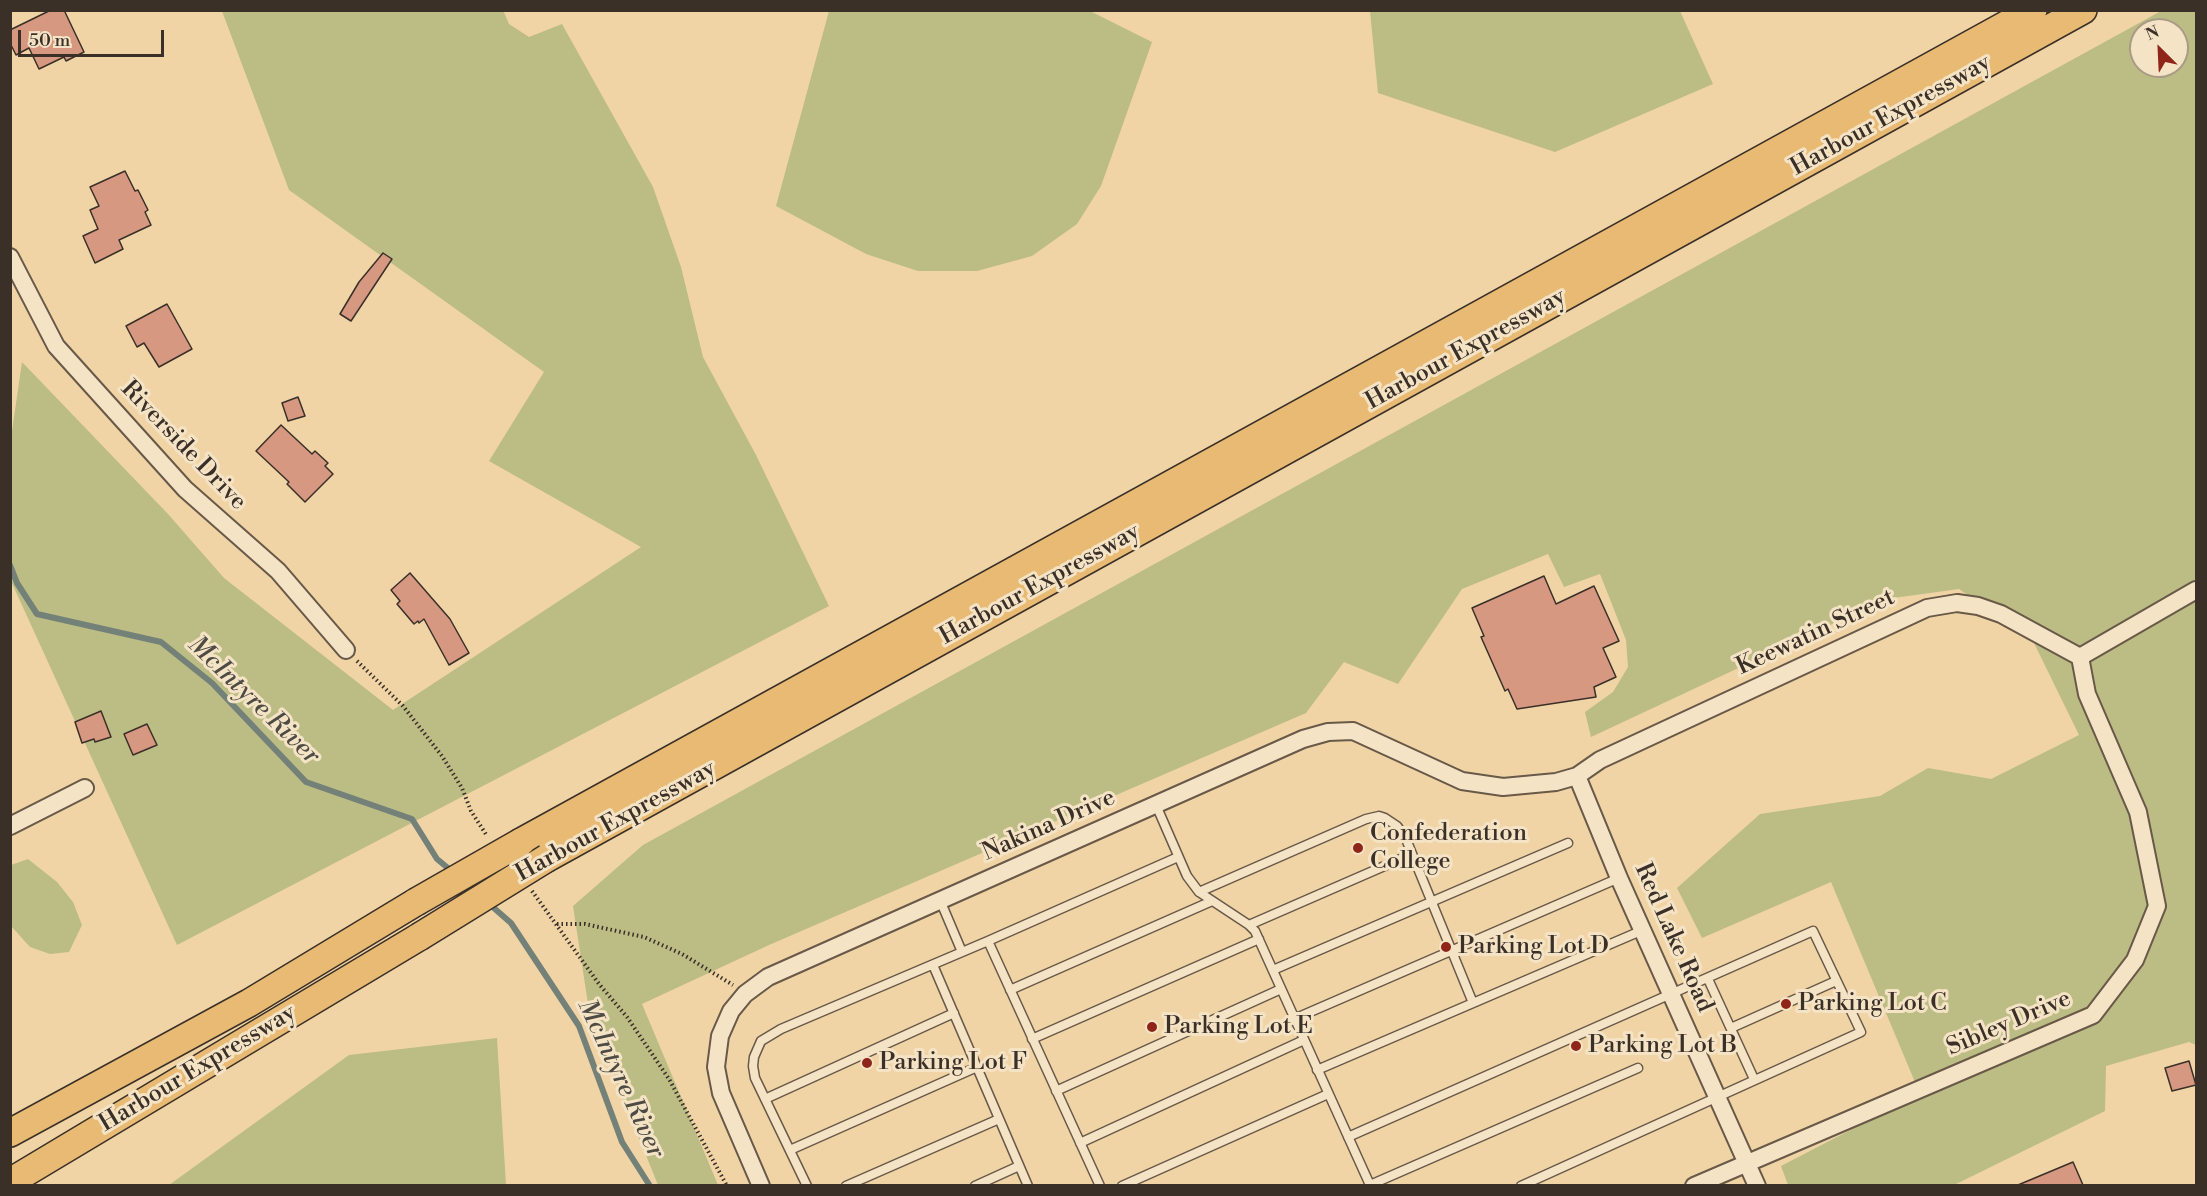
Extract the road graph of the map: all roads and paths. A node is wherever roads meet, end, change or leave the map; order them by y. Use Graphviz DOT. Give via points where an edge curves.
graph roads {
  1 [pos="2033,10"];
  2 [pos="2082,10"];
  3 [pos="10,257"];
  4 [pos="2196,590"];
  5 [pos="346,650"];
  6 [pos="2080,657"];
  7 [pos="1577,776"];
  8 [pos="85,788"];
  9 [pos="1156,805"];
  10 [pos="10,826"];
  11 [pos="488,837"];
  12 [pos="1568,843"];
  13 [pos="1412,854"];
  14 [pos="1178,857"];
  15 [pos="1619,878"];
  16 [pos="525,883"];
  17 [pos="1199,892"];
  18 [pos="940,900"];
  19 [pos="1212,901"];
  20 [pos="1431,903"];
  21 [pos="557,924"];
  22 [pos="1249,925"];
  23 [pos="1643,930"];
  24 [pos="1258,939"];
  25 [pos="988,941"];
  26 [pos="1450,950"];
  27 [pos="962,952"];
  28 [pos="933,965"];
  29 [pos="1272,970"];
  30 [pos="1708,979"];
  31 [pos="1836,981"];
  32 [pos="1281,989"];
  33 [pos="1010,990"];
  34 [pos="745,994"];
  35 [pos="1672,995"];
  36 [pos="1473,1003"];
  37 [pos="954,1013"];
  38 [pos="1294,1018"];
  39 [pos="1731,1028"];
  40 [pos="1032,1039"];
  41 [pos="1304,1040"];
  42 [pos="977,1067"];
  43 [pos="1638,1068"];
  44 [pos="1317,1070"];
  45 [pos="1754,1079"];
  46 [pos="1056,1091"];
  47 [pos="1328,1094"];
  48 [pos="1717,1095"];
  49 [pos="765,1099"];
  50 [pos="130,1110"];
  51 [pos="999,1119"];
  52 [pos="10,1133"];
  53 [pos="1348,1137"];
  54 [pos="1080,1143"];
  55 [pos="790,1150"];
  56 [pos="1747,1161"];
  57 [pos="1019,1166"];
  58 [pos="10,1182"];
  59 [pos="27,1185"];
  60 [pos="727,1185"];
  61 [pos="761,1185"];
  62 [pos="807,1185"];
  63 [pos="846,1185"];
  64 [pos="975,1185"];
  65 [pos="1028,1185"];
  66 [pos="1100,1185"];
  67 [pos="1122,1185"];
  68 [pos="1521,1185"];
  69 [pos="1694,1185"];
  70 [pos="1757,1185"];
  1 -- 52 [label="main road, Harbour Expressway, bridge" via="521,842 249,1003"];
  2 -- 50 [label="main road, Harbour Expressway, bridge" via="547,858"];
  3 -- 5 [label="street, Riverside Drive" via="56,346 185,489 278,571"];
  4 -- 6 [label="street"];
  5 -- 11 [label="path" via="403,706 442,756"];
  6 -- 7 [label="street, Keewatin Street" via="2001,614 1978,606 1957,603 1927,608 1600,760"];
  6 -- 56 [label="street, Sibley Drive" via="2087,694 2138,812 2157,906 2136,960 2093,1015"];
  7 -- 9 [label="street, Nakina Drive" via="1556,782 1482,785 1462,781 1353,731 1328,732 1303,739"];
  7 -- 15 [label="street, Red Lake Road"];
  8 -- 10 [label="street"];
  9 -- 14 [label="lane"];
  9 -- 18 [label="street, Nakina Drive"];
  12 -- 20 [label="lane"];
  13 -- 17 [label="lane" via="1397,826 1385,818 1373,817"];
  13 -- 20 [label="lane"];
  13 -- 22 [label="lane"];
  14 -- 17 [label="lane"];
  14 -- 25 [label="lane"];
  15 -- 23 [label="street, Red Lake Road"];
  15 -- 26 [label="lane"];
  16 -- 21 [label="path"];
  17 -- 19 [label="lane"];
  18 -- 27 [label="lane"];
  18 -- 34 [label="street, Nakina Drive" via="768,977"];
  19 -- 22 [label="lane"];
  19 -- 33 [label="lane"];
  20 -- 26 [label="lane"];
  20 -- 29 [label="lane"];
  21 -- 34 [label="path" via="585,924 644,937 682,954"];
  21 -- 60 [label="path" via="669,1079"];
  22 -- 24 [label="lane"];
  23 -- 35 [label="street, Red Lake Road"];
  23 -- 36 [label="lane"];
  24 -- 29 [label="lane"];
  24 -- 40 [label="lane"];
  25 -- 27 [label="lane"];
  25 -- 33 [label="lane"];
  26 -- 36 [label="lane"];
  26 -- 38 [label="lane"];
  27 -- 28 [label="lane"];
  28 -- 37 [label="lane"];
  28 -- 49 [label="lane" via="761,1041 753,1066"];
  29 -- 32 [label="lane"];
  30 -- 31 [label="lane" via="1813,931"];
  30 -- 35 [label="lane"];
  30 -- 39 [label="lane"];
  31 -- 39 [label="lane"];
  31 -- 45 [label="lane" via="1860,1032"];
  32 -- 38 [label="lane"];
  32 -- 46 [label="lane"];
  33 -- 40 [label="lane"];
  34 -- 61 [label="street, Nakina Drive" via="731,1011 720,1036 717,1067 721,1094"];
  35 -- 48 [label="street, Red Lake Road"];
  35 -- 53 [label="lane"];
  36 -- 44 [label="lane"];
  37 -- 42 [label="lane"];
  37 -- 49 [label="lane"];
  38 -- 41 [label="lane"];
  39 -- 45 [label="lane"];
  40 -- 46 [label="lane"];
  41 -- 44 [label="lane"];
  41 -- 54 [label="lane"];
  42 -- 51 [label="lane"];
  42 -- 55 [label="lane"];
  43 -- 53 [label="lane" via="1370,1185"];
  44 -- 47 [label="lane"];
  45 -- 48 [label="lane"];
  46 -- 54 [label="lane"];
  47 -- 53 [label="lane"];
  47 -- 67 [label="lane"];
  48 -- 56 [label="street, Red Lake Road"];
  48 -- 68 [label="lane"];
  49 -- 55 [label="lane"];
  50 -- 58 [label="main road, Harbour Expressway"];
  50 -- 59 [label="main road"];
  51 -- 57 [label="lane"];
  51 -- 63 [label="lane"];
  54 -- 66 [label="lane"];
  55 -- 62 [label="lane"];
  56 -- 69 [label="street, Sibley Drive"];
  56 -- 70 [label="street, Red Lake Road"];
  57 -- 64 [label="lane"];
  57 -- 65 [label="lane"];
}
